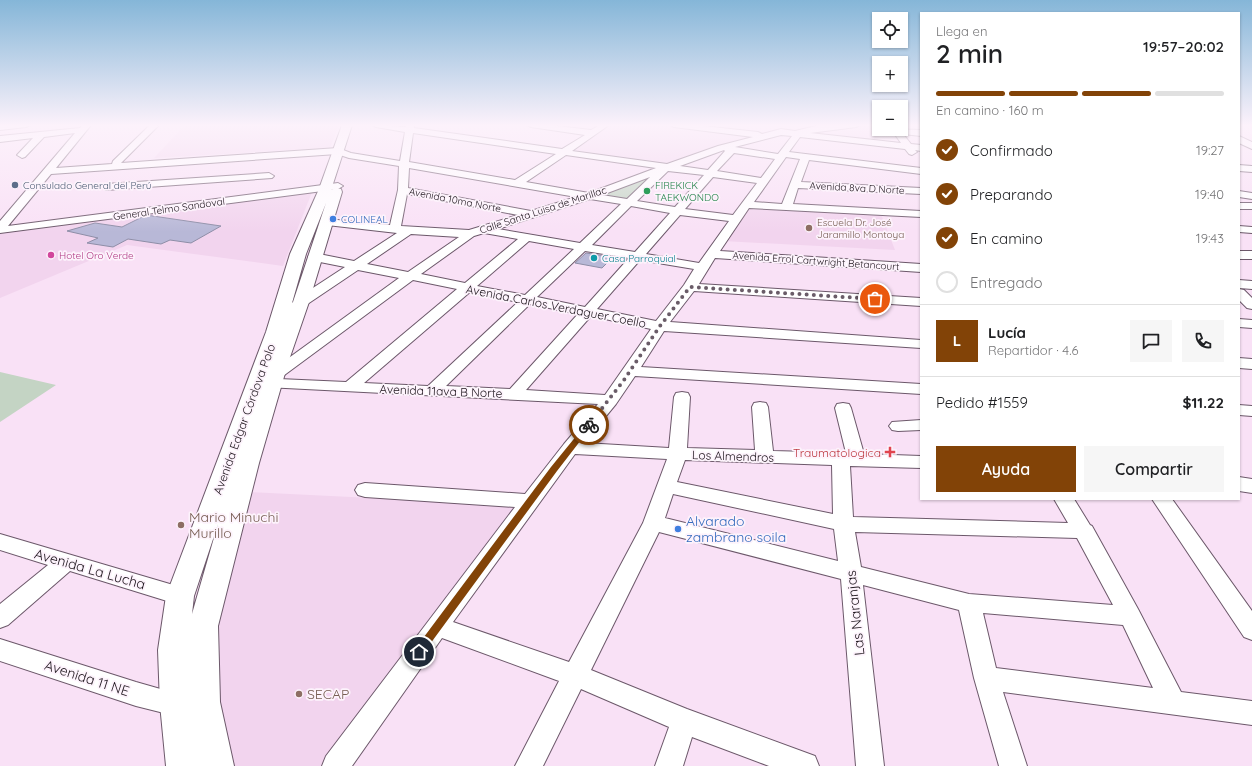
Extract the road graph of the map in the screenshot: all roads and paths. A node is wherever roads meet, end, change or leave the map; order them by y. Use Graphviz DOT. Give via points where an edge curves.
graph roads {
  1 [pos="58,161"];
  2 [pos="118,161"];
  3 [pos="162,161"];
  4 [pos="171,161"];
  5 [pos="195,161"];
  6 [pos="340,161"];
  7 [pos="387,161"];
  8 [pos="405,161"];
  9 [pos="551,161"];
  10 [pos="624,161"];
  11 [pos="687,161"];
  12 [pos="718,161"];
  13 [pos="778,161"];
  14 [pos="804,161"];
  15 [pos="837,161"];
  16 [pos="866,161"];
  17 [pos="116,163"];
  18 [pos="404,164"];
  19 [pos="865,164"];
  20 [pos="667,167"];
  21 [pos="1240,168"];
  22 [pos="51,169"];
  23 [pos="1252,169"];
  24 [pos="920,171"];
  25 [pos="710,174"];
  26 [pos="269,176"];
  27 [pos="763,181"];
  28 [pos="177,182"];
  29 [pos="516,184"];
  30 [pos="794,185"];
  31 [pos="332,187"];
  32 [pos="106,188"];
  33 [pos="403,190"];
  34 [pos="920,191"];
  35 [pos="1240,194"];
  36 [pos="589,196"];
  37 [pos="1252,196"];
  38 [pos="630,203"];
  39 [pos="1240,206"];
  40 [pos="1252,206"];
  41 [pos="786,208"];
  42 [pos="678,211"];
  43 [pos="14,212"];
  44 [pos="741,212"];
  45 [pos="0,214"];
  46 [pos="530,214"];
  47 [pos="920,214"];
  48 [pos="327,222"];
  49 [pos="0,229"];
  50 [pos="395,229"];
  51 [pos="1240,229"];
  52 [pos="409,230"];
  53 [pos="1252,230"];
  54 [pos="477,232"];
  55 [pos="527,237"];
  56 [pos="585,246"];
  57 [pos="1240,255"];
  58 [pos="1252,255"];
  59 [pos="636,256"];
  60 [pos="314,257"];
  61 [pos="707,261"];
  62 [pos="355,266"];
  63 [pos="920,268"];
  64 [pos="409,277"];
  65 [pos="1240,284"];
  66 [pos="1252,285"];
  67 [pos="690,287"];
  68 [pos="467,289"];
  69 [pos="1240,294"];
  70 [pos="529,300"];
  71 [pos="301,302"];
  72 [pos="920,302"];
  73 [pos="1252,305"];
  74 [pos="588,312"];
  75 [pos="1240,323"];
  76 [pos="1252,324"];
  77 [pos="660,326"];
  78 [pos="920,344"];
  79 [pos="1240,363"];
  80 [pos="1252,364"];
  81 [pos="631,370"];
  82 [pos="273,380"];
  83 [pos="350,387"];
  84 [pos="920,389"];
  85 [pos="432,391"];
  86 [pos="514,394"];
  87 [pos="682,397"];
  88 [pos="610,400"];
  89 [pos="760,407"];
  90 [pos="843,408"];
  91 [pos="1240,410"];
  92 [pos="1252,411"];
  93 [pos="898,426"];
  94 [pos="920,426"];
  95 [pos="570,448"];
  96 [pos="678,454"];
  97 [pos="765,457"];
  98 [pos="849,460"];
  99 [pos="920,462"];
  100 [pos="667,486"];
  101 [pos="365,490"];
  102 [pos="1065,500"];
  103 [pos="1163,500"];
  104 [pos="530,501"];
  105 [pos="653,523"];
  106 [pos="843,524"];
  107 [pos="1084,531"];
  108 [pos="4,548"];
  109 [pos="66,562"];
  110 [pos="851,573"];
  111 [pos="180,596"];
  112 [pos="969,603"];
  113 [pos="1130,616"];
  114 [pos="0,618"];
  115 [pos="437,626"];
  116 [pos="1252,630"];
  117 [pos="0,650"];
  118 [pos="575,675"];
  119 [pos="986,678"];
  120 [pos="1173,703"];
  121 [pos="176,704"];
  122 [pos="1252,713"];
  123 [pos="684,721"];
  124 [pos="183,766"];
  125 [pos="217,766"];
  126 [pos="336,766"];
  127 [pos="529,766"];
  128 [pos="669,766"];
  129 [pos="805,766"];
  130 [pos="870,766"];
  131 [pos="1013,766"];
  1 -- 22 [label="street"];
  2 -- 17 [label="street"];
  3 -- 17 [label="street"];
  4 -- 22 [label="street"];
  5 -- 28 [label="street"];
  6 -- 31 [label="main road, Avenida Edgar Córdova Polo"];
  7 -- 18 [label="street"];
  8 -- 18 [label="street"];
  9 -- 29 [label="street"];
  10 -- 20 [label="street"];
  11 -- 20 [label="street, Calle Santa Luisa de Marillac"];
  12 -- 25 [label="street"];
  13 -- 27 [label="street"];
  14 -- 30 [label="street"];
  15 -- 19 [label="street"];
  16 -- 19 [label="street"];
  17 -- 22 [label="street"];
  18 -- 29 [label="street"];
  18 -- 33 [label="street"];
  19 -- 24 [label="street"];
  20 -- 25 [label="street"];
  20 -- 36 [label="street, Calle Santa Luisa de Marillac"];
  20 -- 38 [label="street"];
  21 -- 23 [label="street"];
  22 -- 43 [label="street"];
  25 -- 27 [label="street"];
  25 -- 42 [label="street"];
  26 -- 28 [label="street"];
  27 -- 44 [label="street"];
  28 -- 32 [label="street"];
  29 -- 36 [label="street"];
  30 -- 34 [label="street, Avenida 8va D Norte"];
  30 -- 41 [label="street"];
  31 -- 48 [label="main road, Avenida Edgar Córdova Polo"];
  31 -- 49 [label="street, General Telmo Sandoval"];
  31 -- 111 [label="main road, Avenida Edgar Córdova Polo" via="298,254 275,332"];
  33 -- 46 [label="street, Avenida 10ma Norte"];
  33 -- 50 [label="street"];
  35 -- 37 [label="street"];
  36 -- 38 [label="street"];
  36 -- 46 [label="street, Calle Santa Luisa de Marillac"];
  38 -- 42 [label="street"];
  38 -- 56 [label="street"];
  39 -- 40 [label="street"];
  41 -- 44 [label="street"];
  41 -- 47 [label="street"];
  42 -- 44 [label="street"];
  42 -- 59 [label="street"];
  43 -- 45 [label="street"];
  43 -- 49 [label="street"];
  44 -- 61 [label="street"];
  46 -- 54 [label="street, Calle Santa Luisa de Marillac"];
  48 -- 50 [label="street, Calle Santa Luisa de Marillac"];
  48 -- 60 [label="main road, Avenida Edgar Córdova Polo"];
  50 -- 52 [label="street, Calle Santa Luisa de Marillac"];
  51 -- 53 [label="street"];
  52 -- 54 [label="street, Calle Santa Luisa de Marillac"];
  52 -- 62 [label="street"];
  54 -- 55 [label="street, Avenida Errol Cartwright Betancourt"];
  54 -- 64 [label="street"];
  55 -- 56 [label="street, Avenida Errol Cartwright Betancourt"];
  55 -- 68 [label="street"];
  56 -- 59 [label="street, Avenida Errol Cartwright Betancourt"];
  56 -- 70 [label="street"];
  57 -- 58 [label="street"];
  59 -- 61 [label="street, Avenida Errol Cartwright Betancourt"];
  59 -- 74 [label="street"];
  60 -- 62 [label="street, Avenida Carlos Verdaguer Coello"];
  60 -- 71 [label="main road, Avenida Edgar Córdova Polo"];
  61 -- 63 [label="street, Avenida Errol Cartwright Betancourt"];
  61 -- 67 [label="street"];
  62 -- 64 [label="street, Avenida Carlos Verdaguer Coello"];
  62 -- 71 [label="street"];
  64 -- 68 [label="street, Avenida Carlos Verdaguer Coello"];
  64 -- 82 [label="street"];
  65 -- 66 [label="street"];
  67 -- 72 [label="street"];
  67 -- 77 [label="street"];
  68 -- 70 [label="street, Avenida Carlos Verdaguer Coello"];
  68 -- 83 [label="street"];
  69 -- 73 [label="street"];
  70 -- 74 [label="street, Avenida Carlos Verdaguer Coello"];
  70 -- 85 [label="street"];
  71 -- 82 [label="main road, Avenida Edgar Córdova Polo"];
  74 -- 77 [label="street, Avenida Carlos Verdaguer Coello"];
  74 -- 86 [label="street"];
  75 -- 76 [label="street"];
  77 -- 78 [label="street, Avenida Carlos Verdaguer Coello"];
  77 -- 81 [label="street"];
  79 -- 80 [label="street"];
  81 -- 84 [label="street"];
  81 -- 88 [label="street"];
  82 -- 83 [label="street, Avenida 11ava B Norte"];
  82 -- 125 [label="main road, Avenida Edgar Córdova Polo" via="202,626 204,702"];
  83 -- 85 [label="street, Avenida 11ava B Norte"];
  85 -- 86 [label="street, Avenida 11ava B Norte"];
  86 -- 88 [label="street, Avenida 11ava B Norte"];
  87 -- 96 [label="street"];
  88 -- 95 [label="street"];
  89 -- 97 [label="street"];
  90 -- 98 [label="street, Las Naranjas"];
  91 -- 92 [label="street"];
  93 -- 94 [label="street"];
  95 -- 96 [label="street, Los Almendros"];
  95 -- 104 [label="street"];
  96 -- 97 [label="street, Los Almendros"];
  96 -- 100 [label="street"];
  97 -- 98 [label="street, Los Almendros"];
  98 -- 99 [label="street, Los Almendros"];
  98 -- 106 [label="street, Las Naranjas"];
  100 -- 105 [label="street"];
  100 -- 106 [label="street"];
  101 -- 104 [label="street"];
  102 -- 107 [label="street"];
  103 -- 116 [label="street"];
  104 -- 115 [label="street"];
  105 -- 110 [label="street"];
  105 -- 118 [label="street"];
  106 -- 107 [label="street"];
  106 -- 110 [label="street, Las Naranjas"];
  107 -- 113 [label="street"];
  108 -- 109 [label="street, Avenida La Lucha"];
  109 -- 111 [label="street, Avenida La Lucha"];
  109 -- 114 [label="street"];
  110 -- 112 [label="street"];
  110 -- 130 [label="street, Las Naranjas"];
  111 -- 121 [label="main road, Avenida Edgar Córdova Polo" via="173,650"];
  112 -- 113 [label="street"];
  112 -- 119 [label="street"];
  113 -- 120 [label="street"];
  115 -- 118 [label="street"];
  115 -- 126 [label="street"];
  117 -- 121 [label="street, Avenida 11 NE" via="136,694"];
  118 -- 123 [label="street"];
  118 -- 127 [label="street"];
  119 -- 120 [label="street"];
  119 -- 131 [label="street"];
  120 -- 122 [label="street"];
  121 -- 124 [label="main road, Avenida Edgar Córdova Polo"];
  123 -- 128 [label="street"];
  123 -- 129 [label="street"];
}
